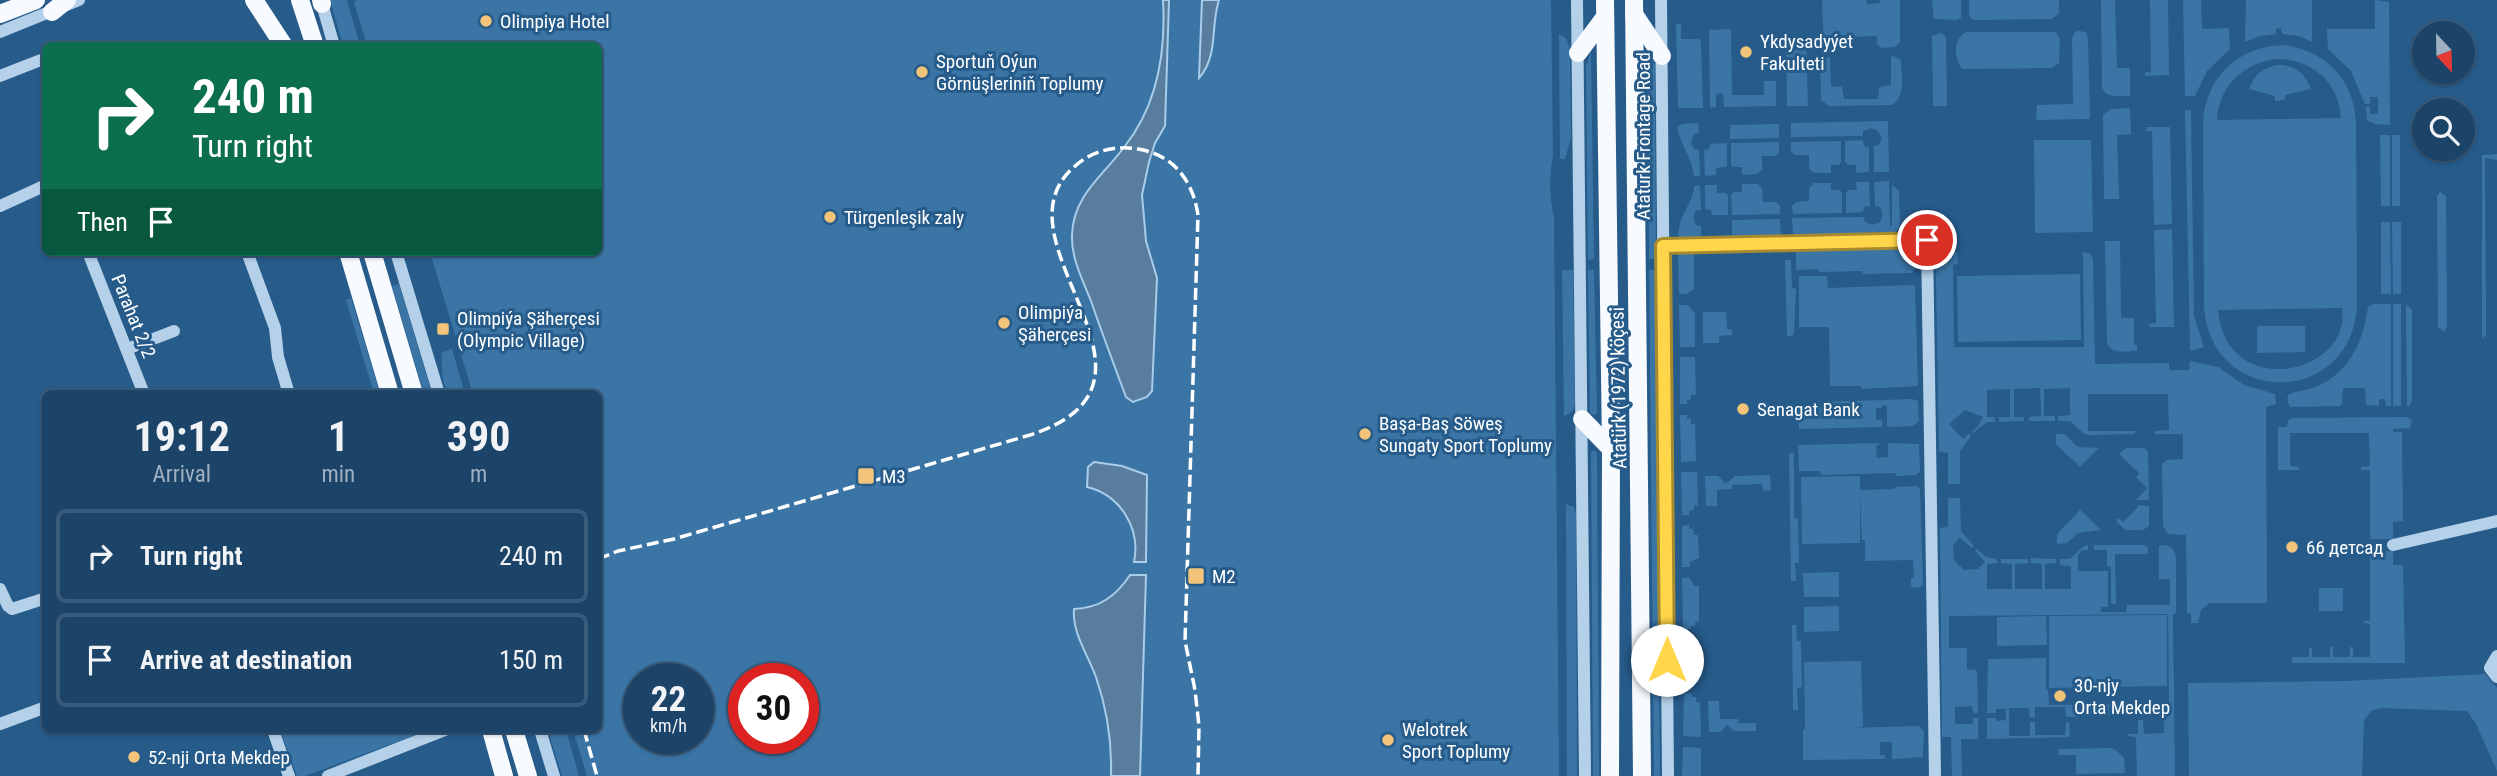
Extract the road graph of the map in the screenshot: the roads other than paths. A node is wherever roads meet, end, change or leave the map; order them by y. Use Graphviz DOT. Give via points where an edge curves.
graph roads {
  1 [pos="36,0"];
  2 [pos="67,0"];
  3 [pos="79,0"];
  4 [pos="254,0"];
  5 [pos="272,0"];
  6 [pos="300,0"];
  7 [pos="1577,0"];
  8 [pos="1661,0"];
  9 [pos="321,2"];
  10 [pos="1634,7"];
  11 [pos="1605,8"];
  12 [pos="52,12"];
  13 [pos="0,14"];
  14 [pos="0,32"];
  15 [pos="282,42"];
  16 [pos="284,42"];
  17 [pos="314,42"];
  18 [pos="333,42"];
  19 [pos="1578,53"];
  20 [pos="1662,56"];
  21 [pos="42,60"];
  22 [pos="0,76"];
  23 [pos="42,187"];
  24 [pos="0,206"];
  25 [pos="1663,246"];
  26 [pos="90,256"];
  27 [pos="248,256"];
  28 [pos="349,256"];
  29 [pos="373,256"];
  30 [pos="397,256"];
  31 [pos="174,331"];
  32 [pos="127,349"];
  33 [pos="142,390"];
  34 [pos="288,390"];
  35 [pos="389,390"];
  36 [pos="413,390"];
  37 [pos="438,390"];
  38 [pos="1582,419"];
  39 [pos="1611,449"];
  40 [pos="2497,521"];
  41 [pos="2393,545"];
  42 [pos="0,589"];
  43 [pos="42,600"];
  44 [pos="2497,656"];
  45 [pos="2497,677"];
  46 [pos="42,708"];
  47 [pos="0,724"];
  48 [pos="274,733"];
  49 [pos="437,733"];
  50 [pos="492,733"];
  51 [pos="515,733"];
  52 [pos="541,733"];
  53 [pos="289,776"];
  54 [pos="328,776"];
  55 [pos="504,776"];
  56 [pos="528,776"];
  57 [pos="554,776"];
  58 [pos="1585,776"];
  59 [pos="1610,776"];
  60 [pos="1642,776"];
  61 [pos="1668,776"];
  62 [pos="1934,776"];
  1 -- 13 [label="main road"];
  2 -- 12 [label="main road"];
  3 -- 12 [label="street"];
  4 -- 15 [label="main road"];
  5 -- 16 [label="main road"];
  6 -- 17 [label="main road"];
  7 -- 19 [label="street"];
  8 -- 20 [label="street, Ataturk Frontage Road"];
  9 -- 18 [label="street"];
  10 -- 20 [label="main road"];
  10 -- 60 [label="main road, Atatürk (1972) köçesi"];
  11 -- 19 [label="main road"];
  11 -- 39 [label="main road, Atatürk (1972) köçesi"];
  12 -- 14 [label="street"];
  19 -- 38 [label="street"];
  20 -- 25 [label="street, Ataturk Frontage Road"];
  21 -- 22 [label="street"];
  23 -- 24 [label="street"];
  25 -- 61 [label="street, Ataturk Frontage Road"];
  25 -- 62 [label="street" via="1927,240"];
  26 -- 32 [label="street, Parahat 2/2"];
  27 -- 34 [label="street" via="275,328"];
  28 -- 35 [label="main road"];
  29 -- 36 [label="main road"];
  30 -- 37 [label="street"];
  31 -- 32 [label="street"];
  32 -- 33 [label="street, Parahat 2/2"];
  38 -- 39 [label="main road"];
  38 -- 58 [label="street"];
  39 -- 59 [label="main road, Atatürk (1972) köçesi"];
  40 -- 41 [label="street"];
  42 -- 43 [label="street" via="12,609"];
  44 -- 45 [label="street" via="2490,668"];
  46 -- 47 [label="street"];
  48 -- 53 [label="street"];
  49 -- 54 [label="street"];
  50 -- 55 [label="main road"];
  51 -- 56 [label="main road"];
  52 -- 57 [label="street"];
}
